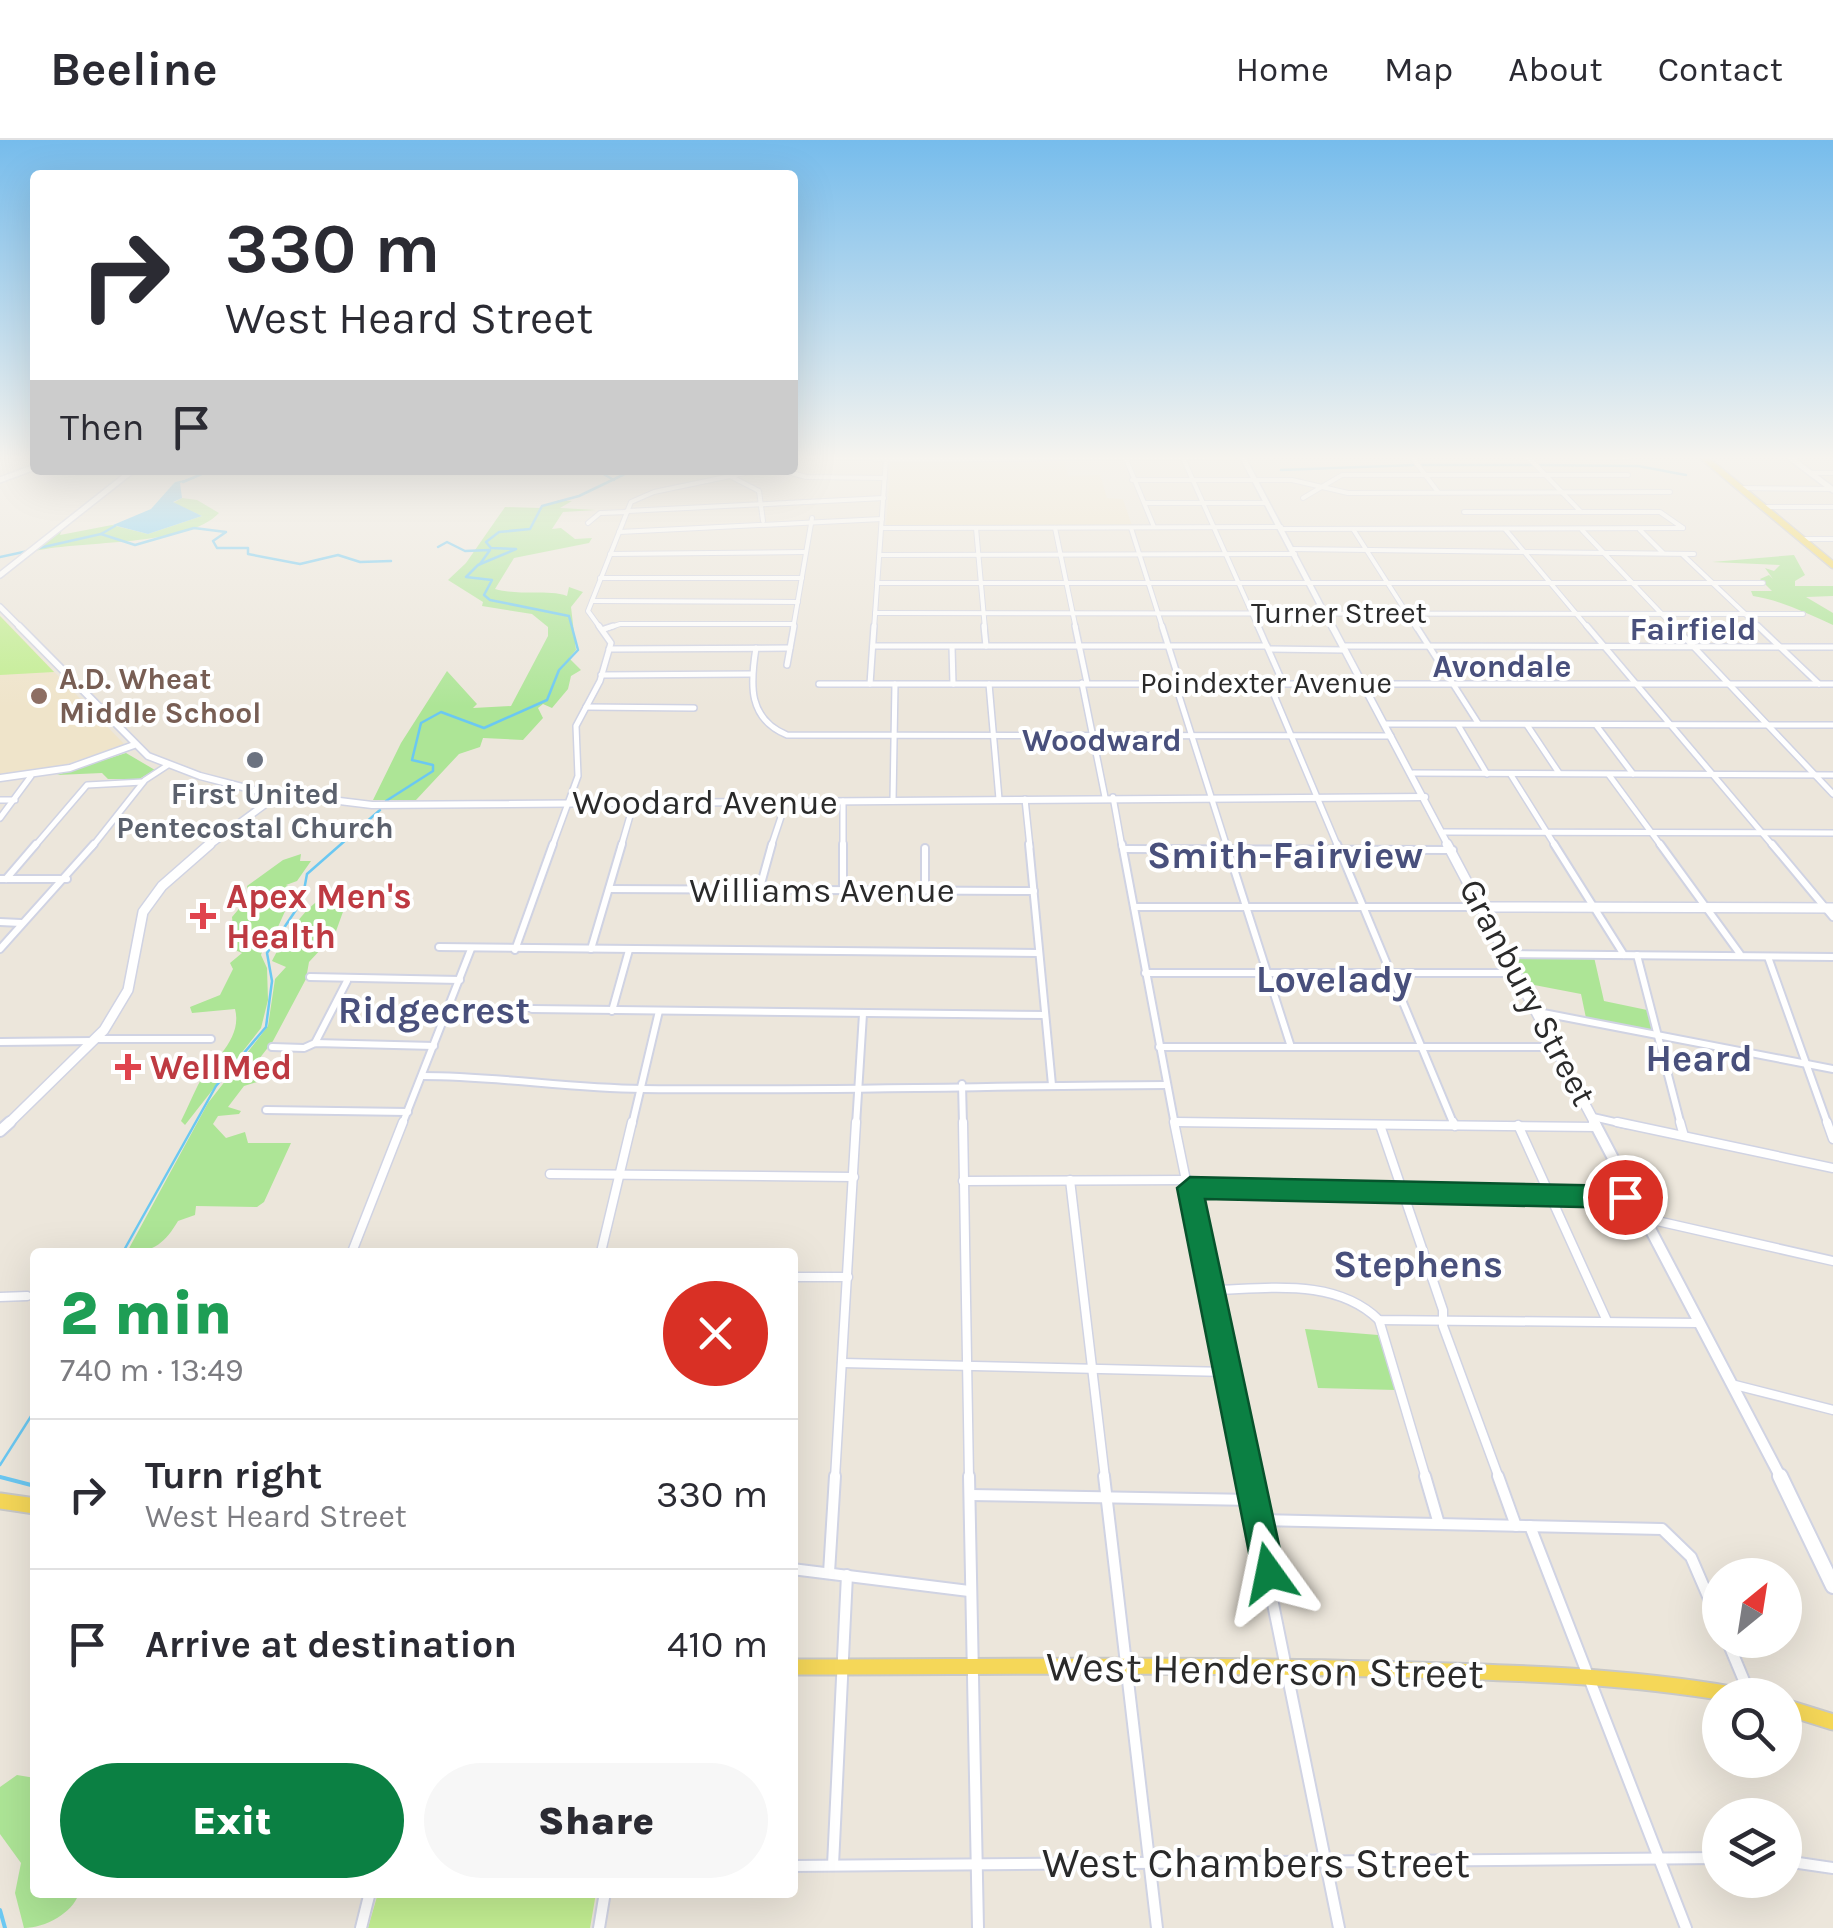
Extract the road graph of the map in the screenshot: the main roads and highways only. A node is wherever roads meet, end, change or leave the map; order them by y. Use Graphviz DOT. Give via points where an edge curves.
graph roads {
  1 [pos="1802,539"];
  2 [pos="1833,565"];
  3 [pos="0,1502"];
  4 [pos="29,1506"];
  5 [pos="798,1666"];
  6 [pos="1702,1688"];
  7 [pos="1802,1712"];
  8 [pos="1833,1722"];
  1 -- 2 [label="main road"];
  3 -- 4 [label="main road"];
  5 -- 6 [label="main road, West Henderson Street" via="1286,1664 1590,1675"];
  7 -- 8 [label="main road"];
}
